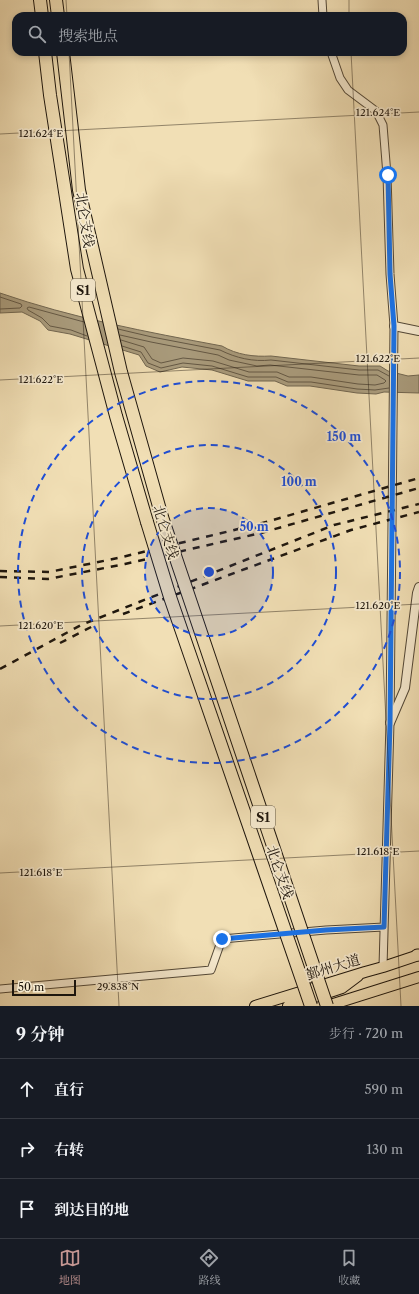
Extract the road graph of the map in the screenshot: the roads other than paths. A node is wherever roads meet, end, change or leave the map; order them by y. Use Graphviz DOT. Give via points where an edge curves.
graph roads {
  1 [pos="40,0"];
  2 [pos="56,0"];
  3 [pos="322,0"];
  4 [pos="42,12"];
  5 [pos="58,12"];
  6 [pos="323,12"];
  7 [pos="45,56"];
  8 [pos="63,56"];
  9 [pos="332,56"];
  10 [pos="394,326"];
  11 [pos="419,331"];
  12 [pos="419,588"];
  13 [pos="390,723"];
  14 [pos="384,927"];
  15 [pos="418,955"];
  16 [pos="383,967"];
  17 [pos="365,972"];
  18 [pos="419,977"];
  19 [pos="0,990"];
  20 [pos="255,1006"];
  21 [pos="288,1006"];
  22 [pos="311,1006"];
  23 [pos="327,1006"];
  1 -- 4 [label="highway"];
  2 -- 5 [label="highway"];
  3 -- 6 [label="street"];
  7 -- 22 [label="highway, 北仑支线 / S1, bridge" via="77,269 116,416 170,597"];
  8 -- 23 [label="highway, 北仑支线 / S1, bridge" via="79,190 121,372 162,517"];
  9 -- 10 [label="street" via="340,78 348,90 376,111 383,125 388,175"];
  10 -- 11 [label="street"];
  10 -- 13 [label="street"];
  12 -- 13 [label="street" via="405,688"];
  13 -- 14 [label="street"];
  14 -- 16 [label="street"];
  14 -- 19 [label="street" via="222,939 211,970"];
  15 -- 16 [label="main road, 鄞州大道"];
  16 -- 17 [label="main road, 鄞州大道"];
  17 -- 20 [label="main road, 鄞州大道"];
  17 -- 21 [label="main road" via="342,988"];
  18 -- 23 [label="main road"];
}
